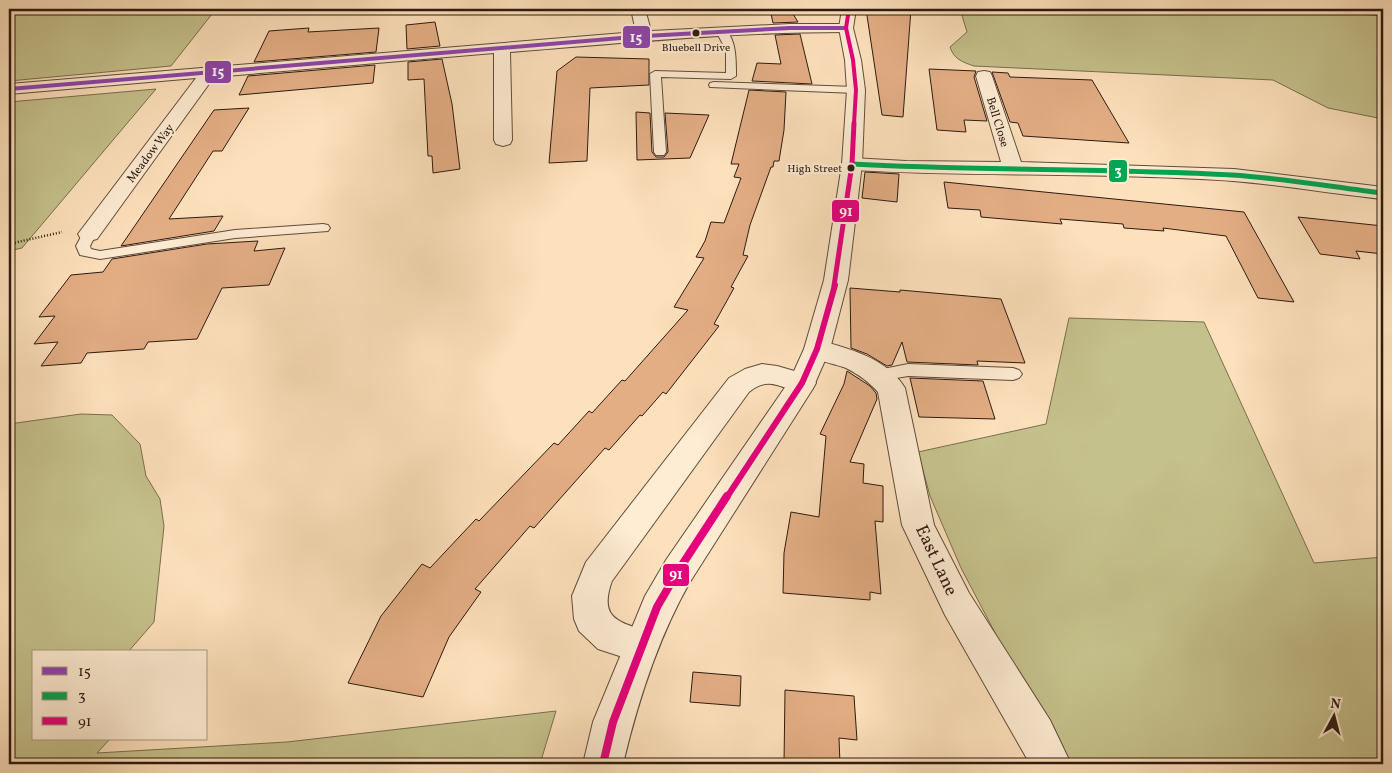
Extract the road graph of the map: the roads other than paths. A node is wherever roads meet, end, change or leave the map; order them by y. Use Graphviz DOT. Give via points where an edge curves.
graph roads {
  1 [pos="638,9"];
  2 [pos="849,9"];
  3 [pos="1346,9"];
  4 [pos="1383,11"];
  5 [pos="846,28"];
  6 [pos="721,31"];
  7 [pos="645,36"];
  8 [pos="502,46"];
  9 [pos="210,72"];
  10 [pos="984,76"];
  11 [pos="666,83"];
  12 [pos="9,89"];
  13 [pos="856,90"];
  14 [pos="503,140"];
  15 [pos="660,152"];
  16 [pos="852,164"];
  17 [pos="1012,167"];
  18 [pos="1383,193"];
  19 [pos="323,228"];
  20 [pos="92,230"];
  21 [pos="817,349"];
  22 [pos="1013,374"];
  23 [pos="879,375"];
  24 [pos="802,383"];
  25 [pos="641,646"];
  26 [pos="603,764"];
  27 [pos="1051,764"];
  1 -- 7 [label="street"];
  2 -- 5 [label="street"];
  3 -- 4 [label="street"];
  5 -- 6 [label="street"];
  5 -- 13 [label="street"];
  6 -- 7 [label="street"];
  6 -- 15 [label="lane" via="731,50 731,76 655,74"];
  7 -- 8 [label="street"];
  8 -- 9 [label="street"];
  8 -- 14 [label="street"];
  9 -- 12 [label="street"];
  9 -- 20 [label="street, Meadow Way"];
  10 -- 17 [label="street, Bell Close"];
  11 -- 13 [label="lane"];
  13 -- 16 [label="street"];
  16 -- 17 [label="street"];
  16 -- 21 [label="street" via="836,280"];
  17 -- 18 [label="street" via="1234,175"];
  19 -- 20 [label="lane" via="234,234 100,254 85,252 83,246"];
  21 -- 23 [label="street, East Lane" via="849,358"];
  21 -- 24 [label="street"];
  22 -- 23 [label="lane" via="908,370"];
  23 -- 27 [label="street, East Lane" via="891,388 918,525 929,550"];
  24 -- 25 [label="street" via="678,571 657,607"];
  24 -- 25 [label="street" via="766,373 748,376 598,573 589,596 592,619 611,637"];
  25 -- 26 [label="street" via="613,722"];
}
